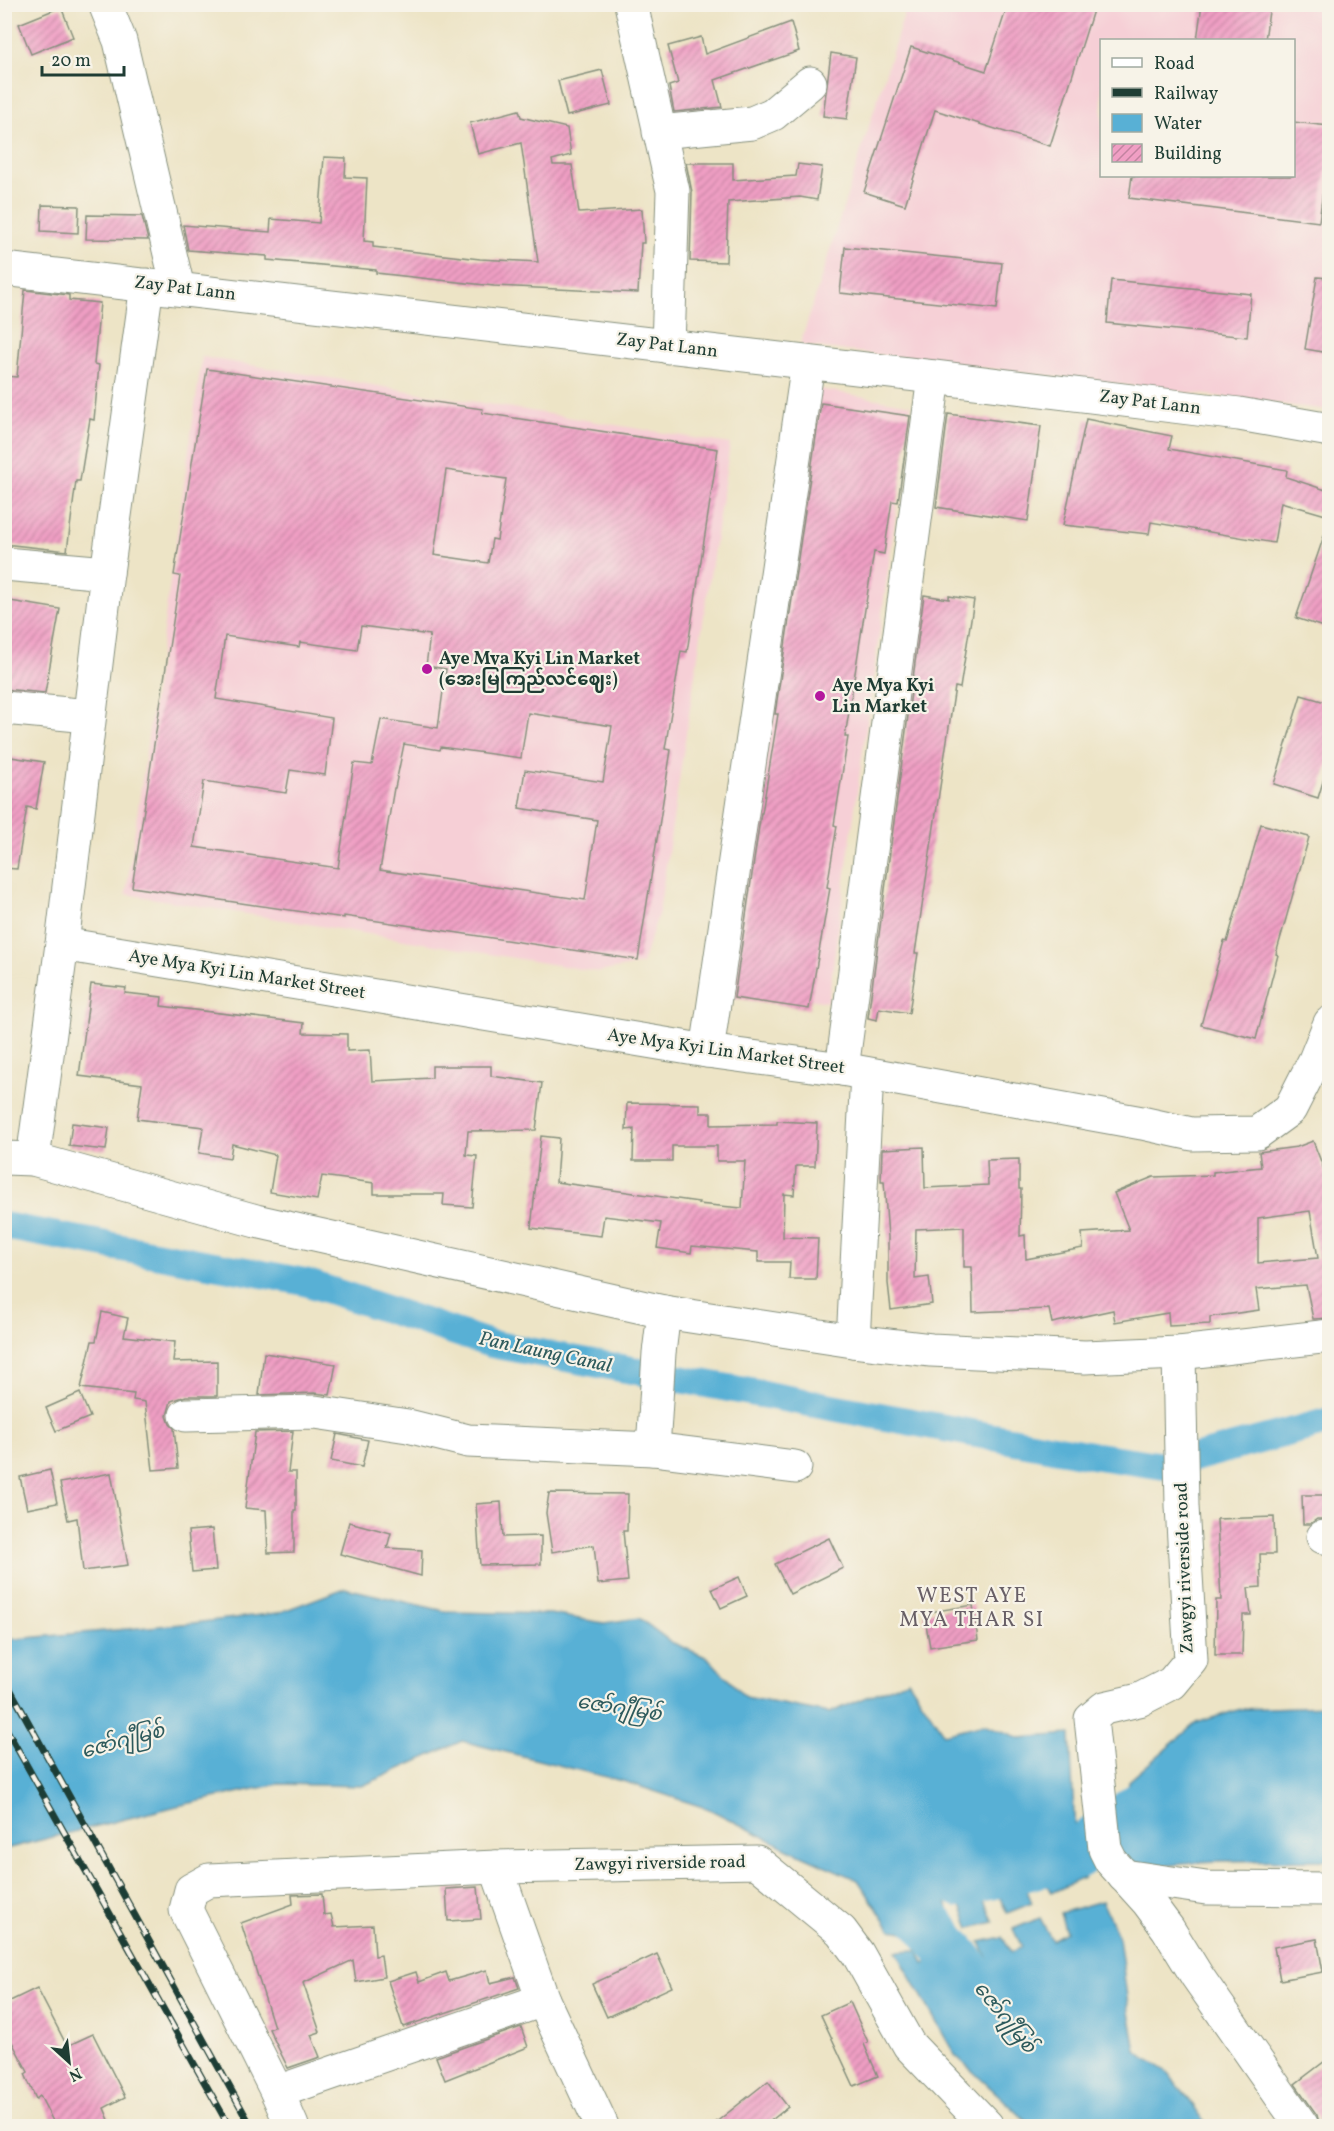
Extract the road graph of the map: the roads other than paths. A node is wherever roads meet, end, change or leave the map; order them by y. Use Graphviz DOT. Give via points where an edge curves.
graph roads {
  1 [pos="105,4"];
  2 [pos="631,4"];
  3 [pos="810,83"];
  4 [pos="659,132"];
  5 [pos="4,269"];
  6 [pos="163,286"];
  7 [pos="668,346"];
  8 [pos="808,363"];
  9 [pos="934,377"];
  10 [pos="1329,430"];
  11 [pos="4,564"];
  12 [pos="107,573"];
  13 [pos="4,708"];
  14 [pos="89,717"];
  15 [pos="62,944"];
  16 [pos="1329,1023"];
  17 [pos="707,1051"];
  18 [pos="855,1071"];
  19 [pos="19,1159"];
  20 [pos="664,1312"];
  21 [pos="1329,1336"];
  22 [pos="853,1341"];
  23 [pos="1179,1353"];
  24 [pos="186,1415"];
  25 [pos="653,1449"];
  26 [pos="795,1467"];
  27 [pos="496,1867"];
  28 [pos="1125,1876"];
  29 [pos="1329,1889"];
  30 [pos="543,2000"];
  31 [pos="277,2092"];
  32 [pos="292,2127"];
  33 [pos="602,2127"];
  34 [pos="987,2127"];
  35 [pos="1302,2127"];
  1 -- 6 [label="street" via="120,41"];
  2 -- 4 [label="street"];
  3 -- 4 [label="street" via="773,114 752,123"];
  4 -- 7 [label="street" via="673,191"];
  5 -- 6 [label="street, Zay Pat Lann"];
  6 -- 7 [label="street, Zay Pat Lann"];
  6 -- 12 [label="street"];
  7 -- 8 [label="street, Zay Pat Lann"];
  8 -- 9 [label="street, Zay Pat Lann"];
  8 -- 17 [label="street"];
  9 -- 10 [label="street, Zay Pat Lann" via="1239,414"];
  9 -- 18 [label="street"];
  11 -- 12 [label="street"];
  12 -- 14 [label="street"];
  13 -- 14 [label="street"];
  14 -- 15 [label="street"];
  15 -- 17 [label="street, Aye Mya Kyi Lin Market Street"];
  15 -- 19 [label="street"];
  16 -- 18 [label="street, Aye Mya Kyi Lin Market Street" via="1316,1060 1290,1109 1257,1133 1191,1134"];
  17 -- 18 [label="street, Aye Mya Kyi Lin Market Street"];
  18 -- 22 [label="street"];
  19 -- 20 [label="street" via="256,1221"];
  20 -- 22 [label="street"];
  20 -- 25 [label="street"];
  21 -- 23 [label="street"];
  22 -- 23 [label="street" via="931,1350 1085,1357"];
  23 -- 28 [label="street, Zawgyi riverside road" via="1191,1660 1172,1683 1139,1700 1104,1708 1091,1719 1104,1849"];
  24 -- 25 [label="street" via="315,1412 408,1425 468,1441"];
  25 -- 26 [label="street"];
  27 -- 30 [label="street"];
  27 -- 31 [label="street, Zawgyi riverside road" via="209,1880 191,1890 186,1910"];
  27 -- 34 [label="street, Zawgyi riverside road" via="757,1862 841,1931 909,2045"];
  28 -- 29 [label="street" via="1206,1888"];
  28 -- 35 [label="street, Zawgyi riverside road" via="1168,1929"];
  30 -- 31 [label="street"];
  30 -- 33 [label="street"];
  31 -- 32 [label="street"];
}
